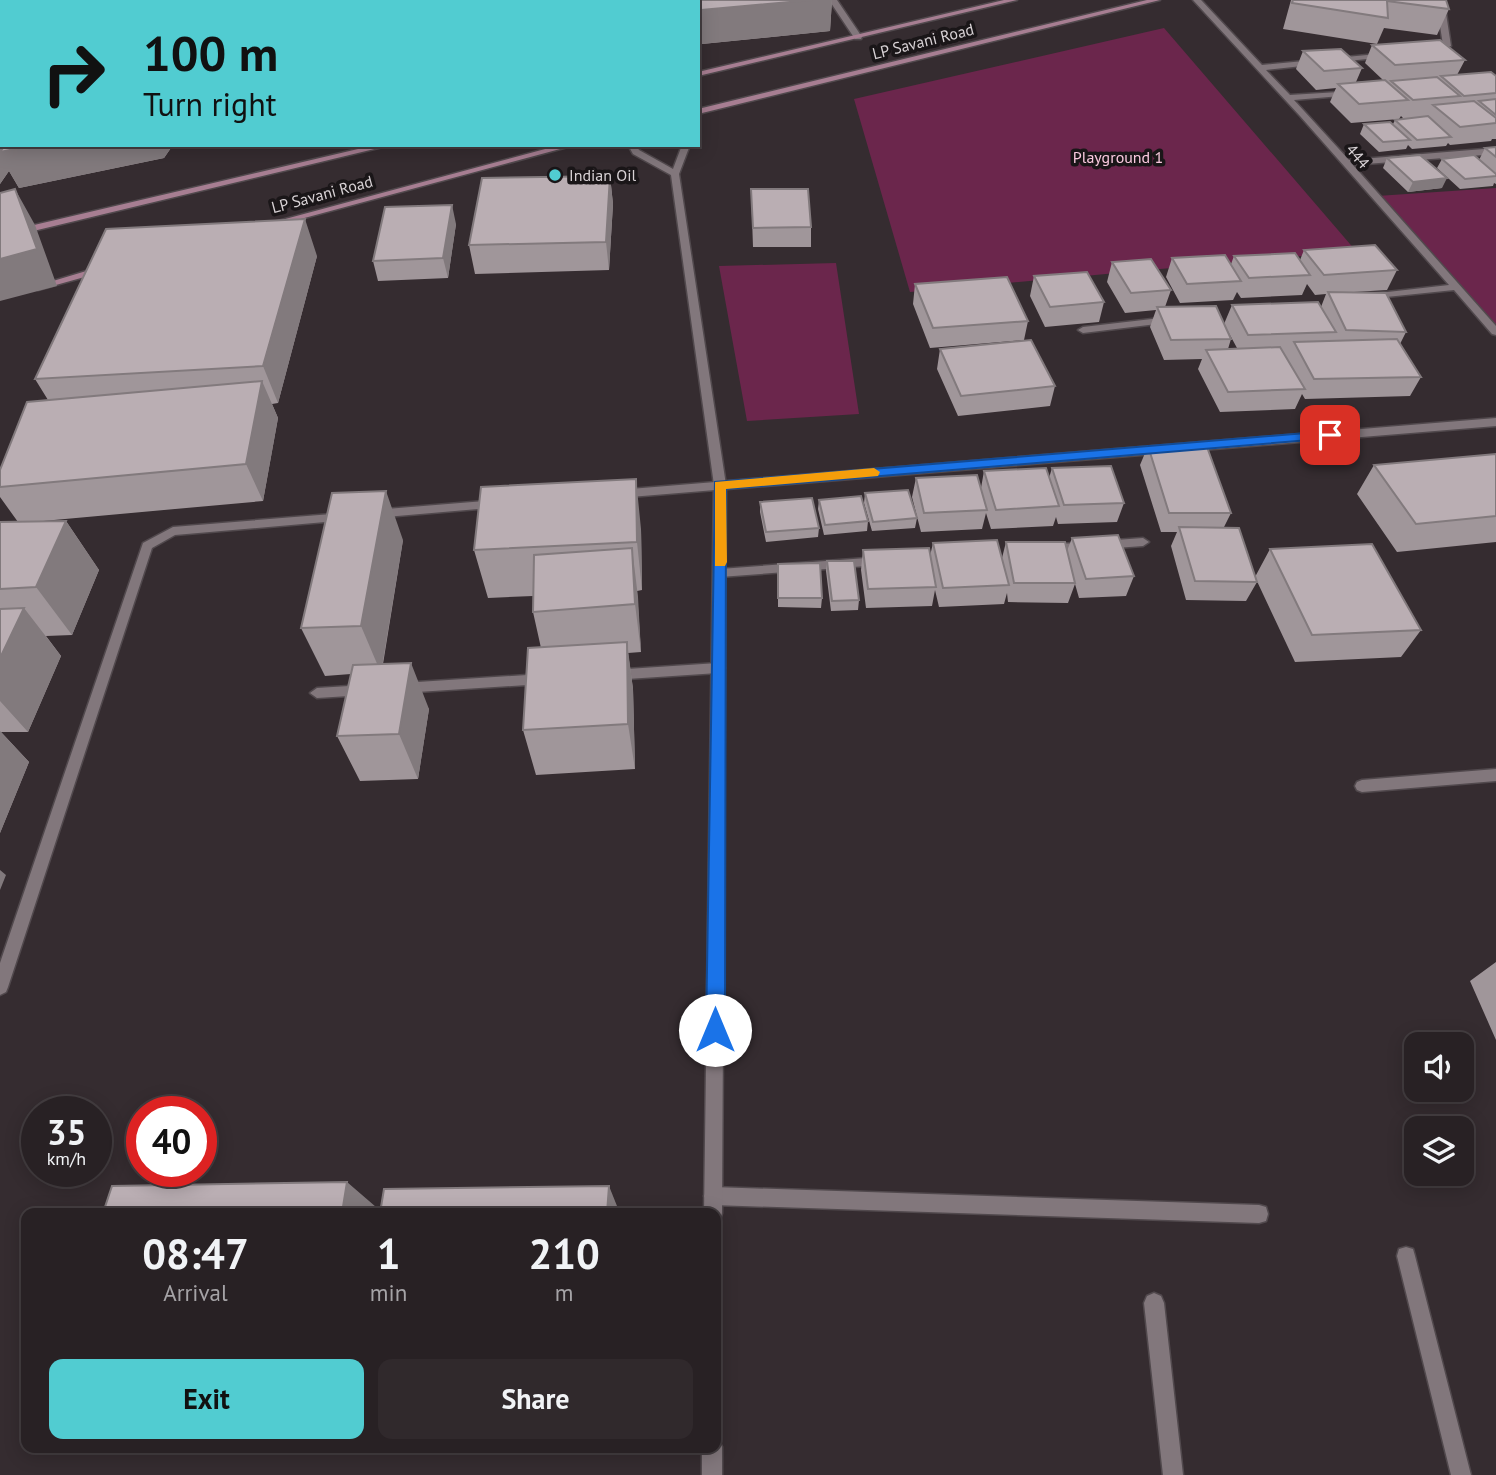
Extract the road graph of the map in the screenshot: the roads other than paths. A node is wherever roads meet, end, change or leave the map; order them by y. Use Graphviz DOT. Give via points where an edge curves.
graph roads {
  1 [pos="833,0"];
  2 [pos="1013,0"];
  3 [pos="1156,0"];
  4 [pos="1197,0"];
  5 [pos="1440,0"];
  6 [pos="858,37"];
  7 [pos="1422,51"];
  8 [pos="1394,54"];
  9 [pos="1260,68"];
  10 [pos="700,74"];
  11 [pos="1362,92"];
  12 [pos="1288,98"];
  13 [pos="700,112"];
  14 [pos="378,147"];
  15 [pos="563,147"];
  16 [pos="633,147"];
  17 [pos="685,147"];
  18 [pos="1496,152"];
  19 [pos="1347,163"];
  20 [pos="675,174"];
  21 [pos="263,226"];
  22 [pos="0,236"];
  23 [pos="117,265"];
  24 [pos="1456,287"];
  25 [pos="26,290"];
  26 [pos="1360,298"];
  27 [pos="1180,319"];
  28 [pos="1083,330"];
  29 [pos="1496,332"];
  30 [pos="1496,422"];
  31 [pos="720,485"];
  32 [pos="610,494"];
  33 [pos="515,502"];
  34 [pos="1143,542"];
  35 [pos="1034,550"];
  36 [pos="897,560"];
  37 [pos="720,573"];
  38 [pos="718,668"];
  39 [pos="592,676"];
  40 [pos="551,678"];
  41 [pos="317,693"];
  42 [pos="1496,775"];
  43 [pos="1362,786"];
  44 [pos="0,987"];
  45 [pos="713,1204"];
  46 [pos="1259,1214"];
  47 [pos="1406,1256"];
  48 [pos="1154,1303"];
  49 [pos="712,1453"];
  50 [pos="712,1475"];
  51 [pos="1173,1475"];
  52 [pos="1461,1475"];
  1 -- 6 [label="street"];
  2 -- 6 [label="main road, LP Savani Road"];
  3 -- 13 [label="main road, LP Savani Road"];
  4 -- 9 [label="street, 444"];
  5 -- 7 [label="street" via="1447,46"];
  6 -- 10 [label="main road, LP Savani Road"];
  8 -- 9 [label="street"];
  9 -- 12 [label="street, 444"];
  11 -- 12 [label="street"];
  12 -- 19 [label="street, 444"];
  14 -- 22 [label="main road, LP Savani Road"];
  15 -- 21 [label="main road, LP Savani Road"];
  16 -- 20 [label="street"];
  17 -- 20 [label="street"];
  18 -- 19 [label="street"];
  19 -- 24 [label="street, 444"];
  20 -- 31 [label="street"];
  23 -- 25 [label="main road"];
  24 -- 26 [label="street"];
  24 -- 29 [label="street, 444"];
  27 -- 28 [label="street"];
  30 -- 31 [label="street"];
  31 -- 32 [label="street"];
  31 -- 37 [label="street"];
  33 -- 44 [label="street" via="173,531 147,546"];
  34 -- 35 [label="street"];
  36 -- 37 [label="street"];
  37 -- 38 [label="street"];
  38 -- 39 [label="street"];
  38 -- 45 [label="street"];
  40 -- 41 [label="street"];
  42 -- 43 [label="street"];
  45 -- 46 [label="street"];
  47 -- 52 [label="street"];
  48 -- 51 [label="street"];
  49 -- 50 [label="street"];
}
